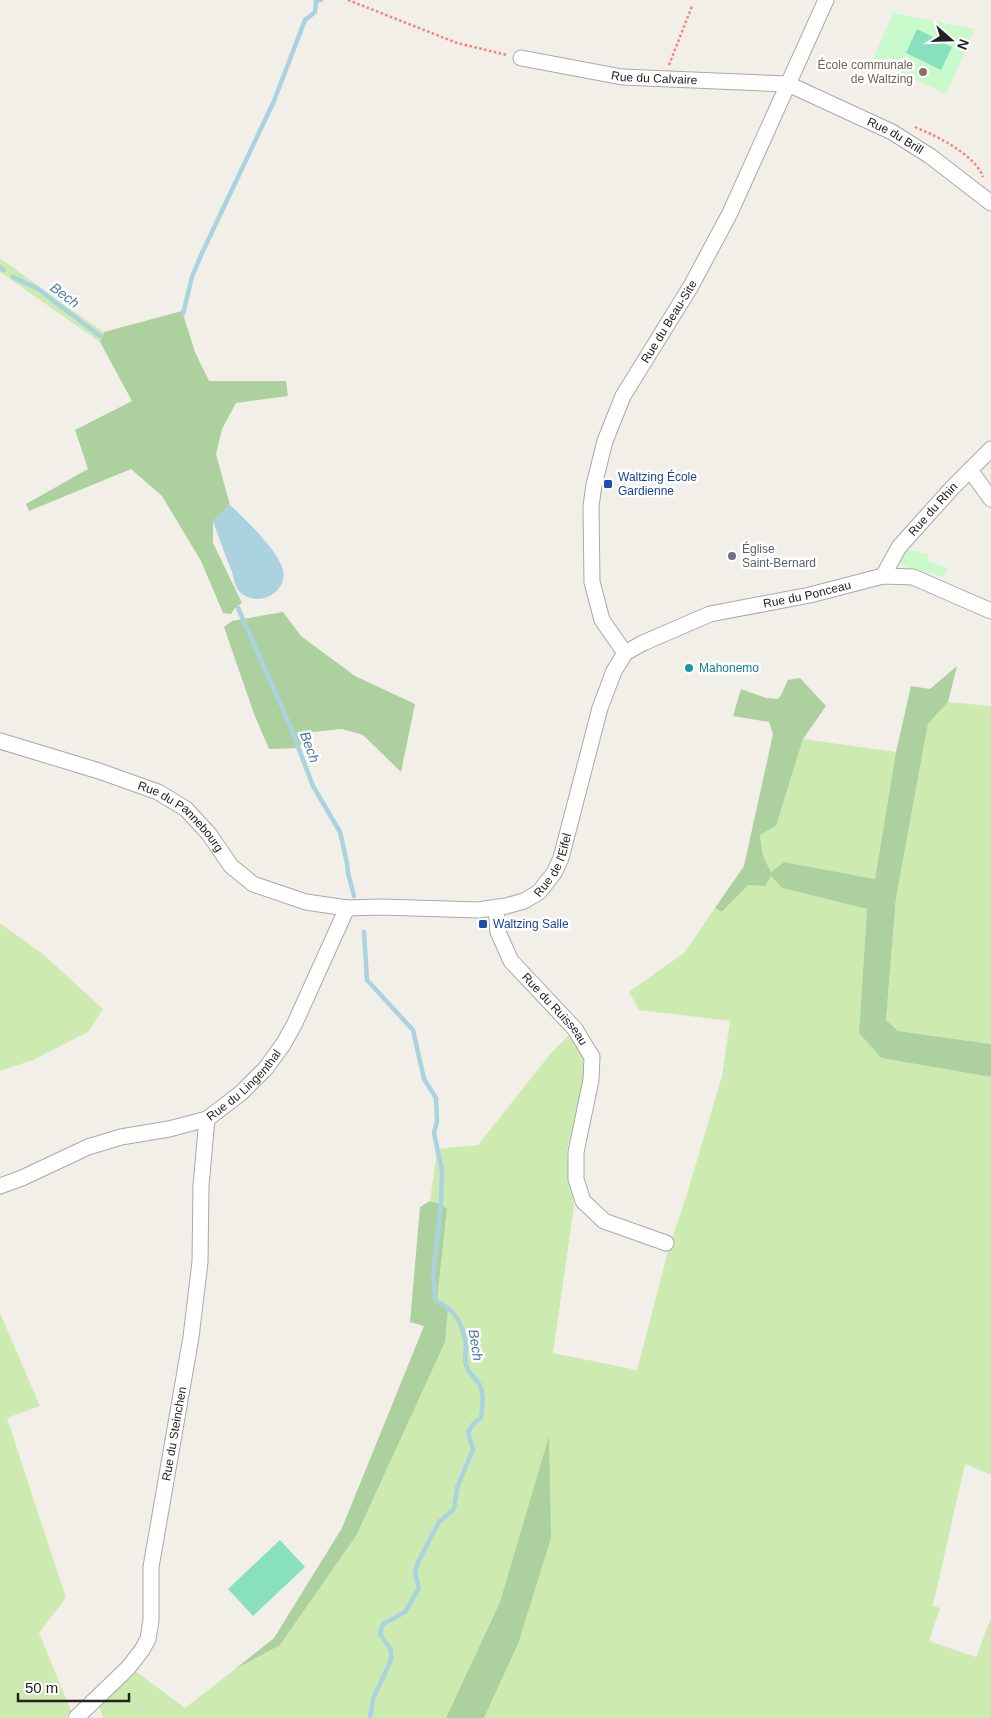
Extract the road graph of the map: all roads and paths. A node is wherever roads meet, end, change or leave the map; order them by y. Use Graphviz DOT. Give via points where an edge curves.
graph roads {
  1 [pos="348,0"];
  2 [pos="826,0"];
  3 [pos="692,6"];
  4 [pos="521,58"];
  5 [pos="664,78"];
  6 [pos="788,84"];
  7 [pos="914,127"];
  8 [pos="984,180"];
  9 [pos="991,203"];
  10 [pos="991,449"];
  11 [pos="970,470"];
  12 [pos="991,499"];
  13 [pos="883,576"];
  14 [pos="991,611"];
  15 [pos="625,653"];
  16 [pos="0,741"];
  17 [pos="496,907"];
  18 [pos="347,908"];
  19 [pos="207,1120"];
  20 [pos="0,1186"];
  21 [pos="666,1243"];
  22 [pos="76,1718"];
  1 -- 4 [label="path" via="457,43"];
  2 -- 6 [label="street, Rue du Beau-Site"];
  3 -- 5 [label="path"];
  4 -- 5 [label="street, Rue du Calvaire" via="622,77"];
  5 -- 6 [label="street, Rue du Calvaire"];
  6 -- 9 [label="street, Rue du Brill" via="892,132 930,156"];
  6 -- 15 [label="street, Rue du Beau-Site" via="725,221 691,286 623,396 598,462 591,506 592,582 602,620"];
  7 -- 8 [label="path" via="967,156"];
  10 -- 11 [label="street, Rue du Rhin"];
  11 -- 12 [label="street"];
  11 -- 13 [label="street, Rue du Rhin" via="899,547"];
  13 -- 14 [label="street, Rue du Ponceau" via="913,577"];
  13 -- 15 [label="street, Rue du Ponceau" via="810,595 710,614 653,637"];
  15 -- 17 [label="street, Rue de l'Eifel" via="614,671 600,708 561,858 554,873 539,892 524,901"];
  16 -- 18 [label="street, Rue du Pannebourg" via="158,792 186,809 209,834 231,866 253,884 306,902"];
  17 -- 18 [label="street, Rue de l'Eifel" via="478,910"];
  17 -- 21 [label="street, Rue du Ruisseau" via="498,932 511,961 575,1029 592,1057 591,1080 576,1152 576,1179 583,1201 604,1222"];
  18 -- 19 [label="street, Rue du Lingenthal" via="284,1043 248,1087"];
  19 -- 20 [label="street, Rue du Lingenthal" via="88,1147"];
  19 -- 22 [label="street, Rue du Steinchen" via="196,1300 151,1567 148,1639 128,1668"];
}
